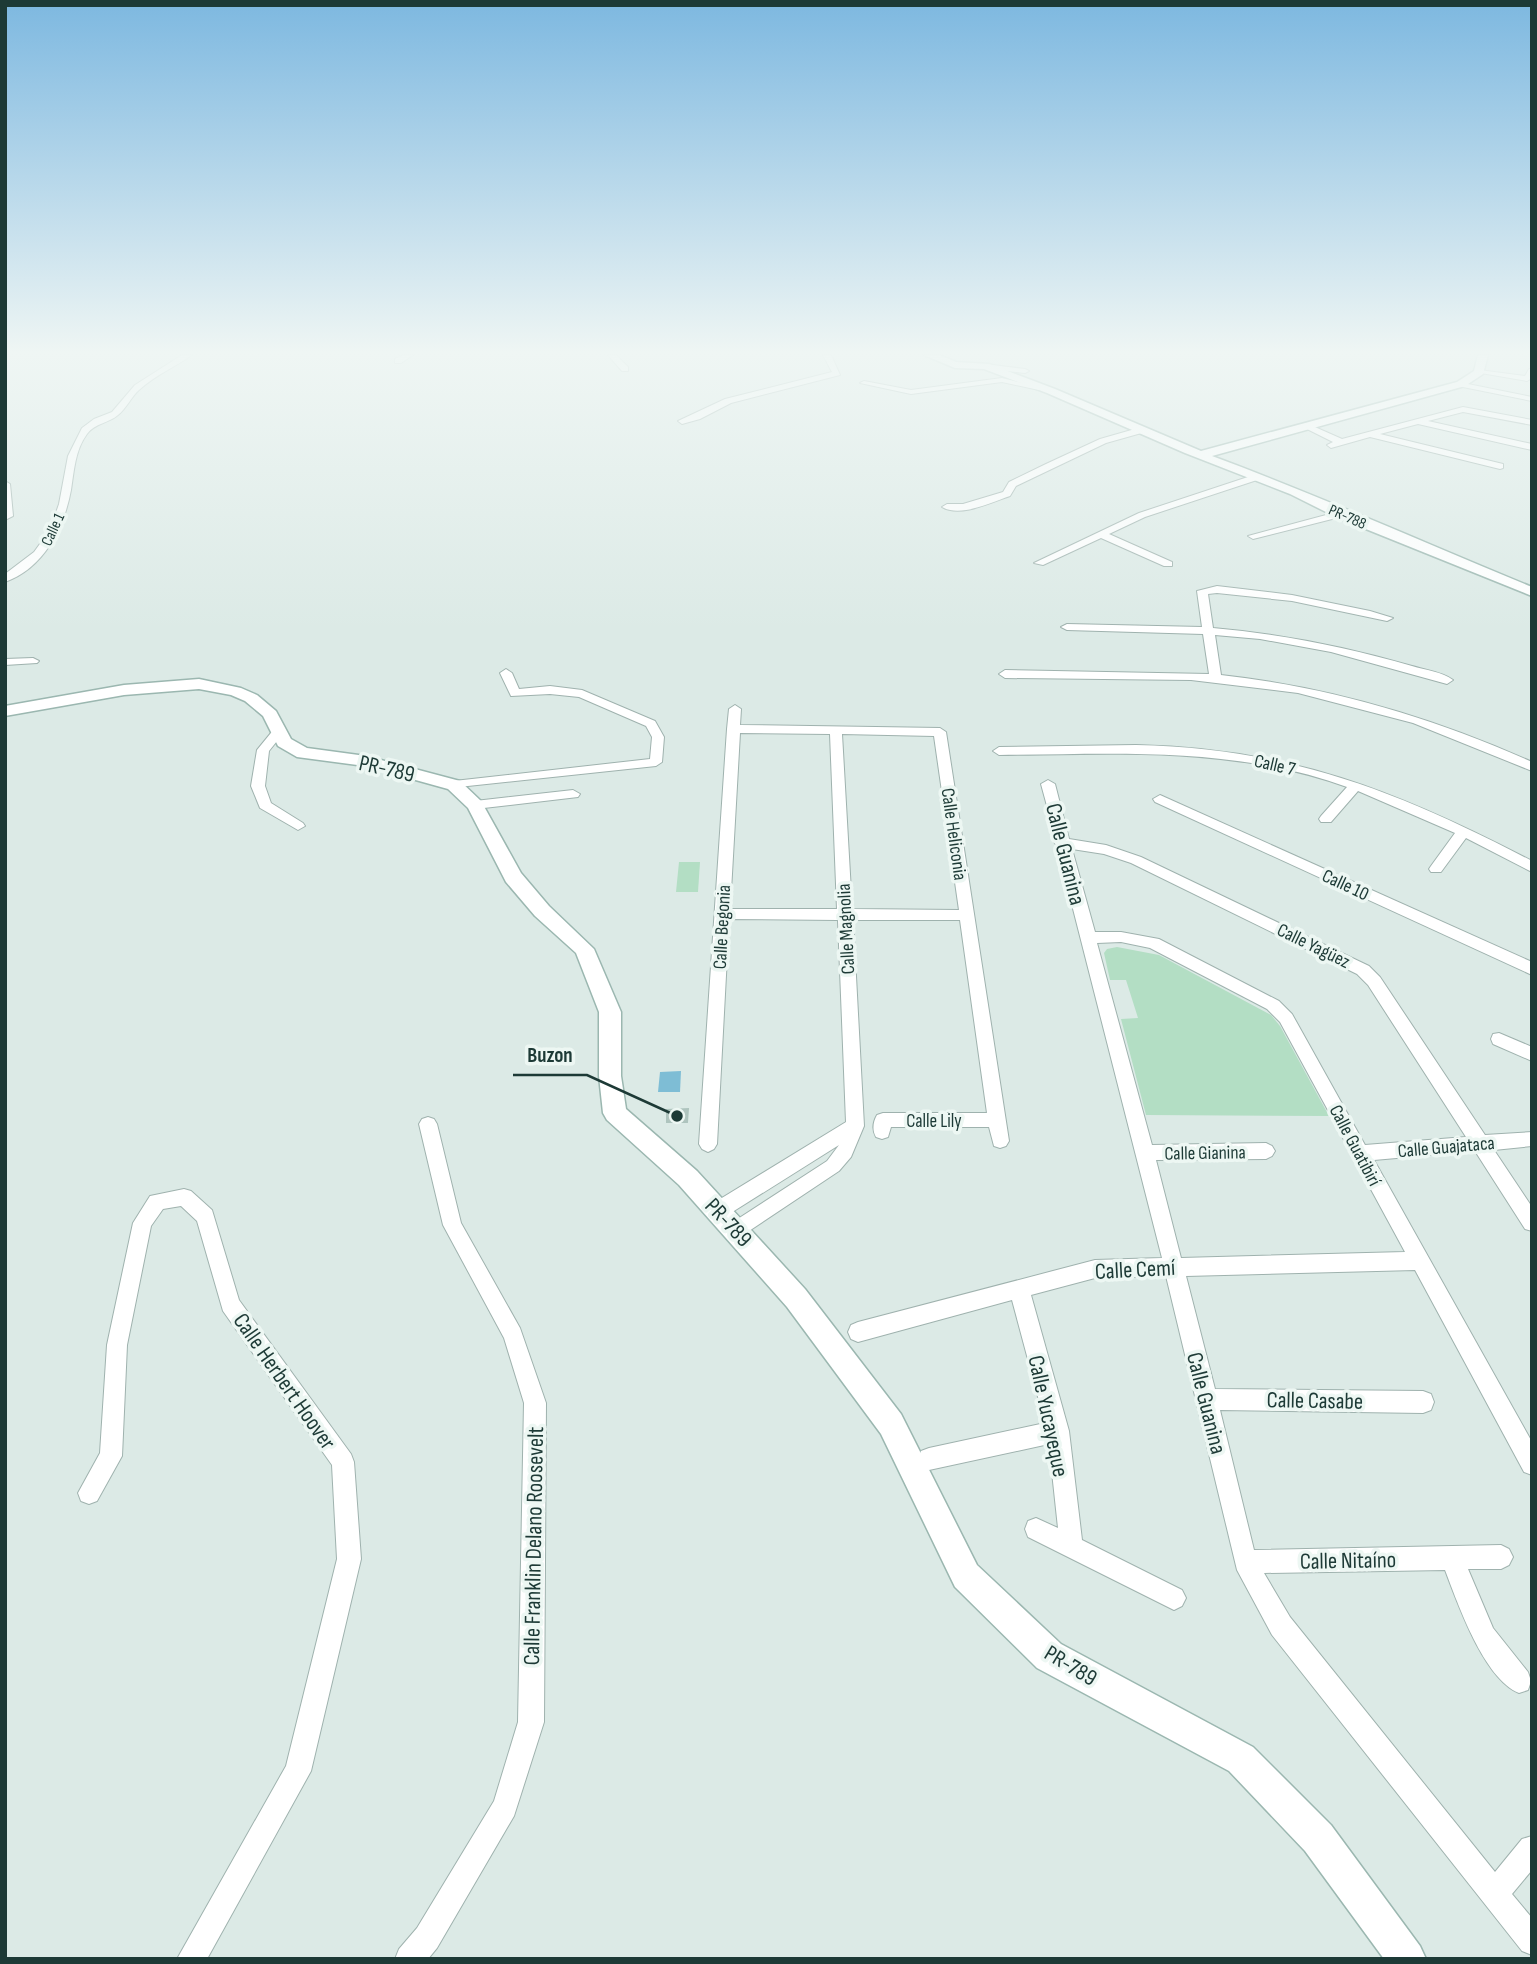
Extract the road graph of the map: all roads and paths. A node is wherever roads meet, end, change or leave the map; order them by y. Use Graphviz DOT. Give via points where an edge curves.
graph roads {
  1 [pos="74,447"];
  2 [pos="1093,447"];
  3 [pos="1181,447"];
  4 [pos="1231,447"];
  5 [pos="1421,447"];
  6 [pos="1201,455"];
  7 [pos="1500,466"];
  8 [pos="1257,477"];
  9 [pos="5,484"];
  10 [pos="947,507"];
  11 [pos="1341,514"];
  12 [pos="5,517"];
  13 [pos="1101,534"];
  14 [pos="1253,536"];
  15 [pos="1039,564"];
  16 [pos="1168,564"];
  17 [pos="5,579"];
  18 [pos="1532,592"];
  19 [pos="1387,618"];
  20 [pos="1067,627"];
  21 [pos="1209,631"];
  22 [pos="33,661"];
  23 [pos="5,662"];
  24 [pos="506,673"];
  25 [pos="1005,674"];
  26 [pos="1216,678"];
  27 [pos="1447,680"];
  28 [pos="735,709"];
  29 [pos="5,710"];
  30 [pos="733,729"];
  31 [pos="279,731"];
  32 [pos="836,731"];
  33 [pos="999,751"];
  34 [pos="1532,767"];
  35 [pos="1048,784"];
  36 [pos="454,785"];
  37 [pos="1355,786"];
  38 [pos="573,794"];
  39 [pos="1160,799"];
  40 [pos="475,805"];
  41 [pos="1326,819"];
  42 [pos="298,826"];
  43 [pos="1464,831"];
  44 [pos="1061,842"];
  45 [pos="1532,867"];
  46 [pos="1436,869"];
  47 [pos="721,914"];
  48 [pos="844,915"];
  49 [pos="967,915"];
  50 [pos="1087,938"];
  51 [pos="1530,966"];
  52 [pos="1499,1039"];
  53 [pos="1532,1055"];
  54 [pos="997,1120"];
  55 [pos="428,1124"];
  56 [pos="855,1126"];
  57 [pos="883,1132"];
  58 [pos="1532,1139"];
  59 [pos="1000,1141"];
  60 [pos="1480,1142"];
  61 [pos="708,1144"];
  62 [pos="1266,1151"];
  63 [pos="1145,1153"];
  64 [pos="1361,1153"];
  65 [pos="719,1210"];
  66 [pos="1532,1223"];
  67 [pos="737,1230"];
  68 [pos="1419,1261"];
  69 [pos="1172,1267"];
  70 [pos="1019,1288"];
  71 [pos="858,1332"];
  72 [pos="1207,1399"];
  73 [pos="1423,1402"];
  74 [pos="1058,1431"];
  75 [pos="929,1459"];
  76 [pos="1532,1464"];
  77 [pos="89,1493"];
  78 [pos="1036,1529"];
  79 [pos="1071,1545"];
  80 [pos="1502,1557"];
  81 [pos="1452,1559"];
  82 [pos="1245,1562"];
  83 [pos="1174,1598"];
  84 [pos="1519,1681"];
  85 [pos="1532,1849"];
  86 [pos="1494,1894"];
  87 [pos="1532,1941"];
  88 [pos="191,1959"];
  89 [pos="409,1959"];
  90 [pos="1407,1959"];
  1 -- 17 [label="street, Calle 1" via="59,521 43,550"];
  2 -- 10 [label="street" via="1012,484 1007,494 964,507"];
  3 -- 6 [label="street, PR-788 / PR-788"];
  4 -- 6 [label="street"];
  5 -- 7 [label="street"];
  6 -- 8 [label="street, PR-788 / PR-788"];
  8 -- 11 [label="street, PR-788 / PR-788"];
  8 -- 13 [label="street" via="1142,515"];
  9 -- 12 [label="street"];
  11 -- 14 [label="street"];
  11 -- 18 [label="street, PR-788 / PR-788"];
  13 -- 15 [label="street"];
  13 -- 16 [label="street"];
  19 -- 21 [label="street" via="1289,598 1209,589 1202,591"];
  20 -- 21 [label="street"];
  21 -- 26 [label="street"];
  21 -- 27 [label="street" via="1310,644"];
  22 -- 23 [label="street"];
  24 -- 36 [label="street" via="515,693 550,690 582,694 651,724 658,737 656,762"];
  25 -- 26 [label="street"];
  26 -- 34 [label="street" via="1364,704"];
  28 -- 30 [label="street, Calle Begonia"];
  29 -- 31 [label="street, PR-789 / PR-789" via="124,690 199,684 251,698 270,714"];
  30 -- 32 [label="street, Calle Heliconia"];
  30 -- 47 [label="street, Calle Begonia"];
  31 -- 36 [label="street, PR-789 / PR-789" via="284,742 303,752 366,761"];
  31 -- 42 [label="street" via="262,750 258,786 265,805"];
  32 -- 48 [label="street, Calle Magnolia"];
  32 -- 49 [label="street, Calle Heliconia" via="940,732"];
  33 -- 37 [label="street, Calle 7" via="1217,753 1278,763"];
  35 -- 44 [label="street, Calle Guanina"];
  36 -- 40 [label="street, PR-789 / PR-789"];
  37 -- 41 [label="street"];
  37 -- 43 [label="street, Calle 7"];
  38 -- 40 [label="street"];
  39 -- 51 [label="street, Calle 10"];
  40 -- 65 [label="street, PR-789 / PR-789" via="513,877 584,949 600,982 610,1012 615,1113"];
  43 -- 45 [label="street, Calle 7"];
  43 -- 46 [label="street"];
  44 -- 50 [label="street, Calle Guanina"];
  44 -- 60 [label="street, Calle Yagüez" via="1136,860 1363,970"];
  47 -- 48 [label="street"];
  47 -- 61 [label="street, Calle Begonia"];
  48 -- 49 [label="street"];
  48 -- 56 [label="street, Calle Magnolia"];
  49 -- 54 [label="street, Calle Heliconia"];
  50 -- 63 [label="street, Calle Guanina"];
  50 -- 64 [label="street, Calle Guatibirí" via="1121,937 1154,943 1273,1005 1286,1018"];
  52 -- 53 [label="street"];
  54 -- 57 [label="street, Calle Lily" via="883,1120"];
  54 -- 59 [label="street, Calle Heliconia"];
  55 -- 89 [label="street, Calle Franklin Delano Roosevelt" via="452,1225 513,1335 535,1403 531,1722 505,1807 427,1938"];
  56 -- 65 [label="street"];
  56 -- 67 [label="street, Calle Magnolia" via="845,1152 833,1166"];
  58 -- 60 [label="street, Calle Guajataca"];
  60 -- 64 [label="street, Calle Guajataca"];
  60 -- 66 [label="street, Calle Yagüez"];
  62 -- 63 [label="street, Calle Gianina"];
  63 -- 69 [label="street, Calle Guanina"];
  64 -- 68 [label="street, Calle Guatibirí"];
  65 -- 67 [label="street, PR-789 / PR-789"];
  67 -- 90 [label="street, PR-789 / PR-789" via="796,1298 891,1424 966,1576 1049,1656 1241,1759 1318,1838"];
  68 -- 69 [label="street, Calle Cemí"];
  68 -- 76 [label="street, Calle Guatibirí"];
  69 -- 70 [label="street, Calle Cemí" via="1095,1269"];
  69 -- 72 [label="street, Calle Guanina"];
  70 -- 71 [label="street, Calle Cemí"];
  70 -- 74 [label="street, Calle Yucayeque"];
  72 -- 73 [label="street, Calle Casabe"];
  72 -- 82 [label="street, Calle Guanina"];
  74 -- 75 [label="street"];
  74 -- 79 [label="street, Calle Yucayeque"];
  77 -- 88 [label="street, Calle Herbert Hoover" via="111,1456 117,1345 142,1223 157,1202 184,1197 205,1216 230,1304 342,1462 349,1559 298,1771"];
  78 -- 79 [label="street"];
  79 -- 83 [label="street"];
  80 -- 81 [label="street, Calle Nitaíno"];
  81 -- 82 [label="street, Calle Nitaíno"];
  81 -- 84 [label="street" via="1485,1637"];
  82 -- 86 [label="street, Calle Guanina" via="1280,1626"];
  85 -- 86 [label="street"];
  86 -- 87 [label="street, Calle Guanina"];
}
